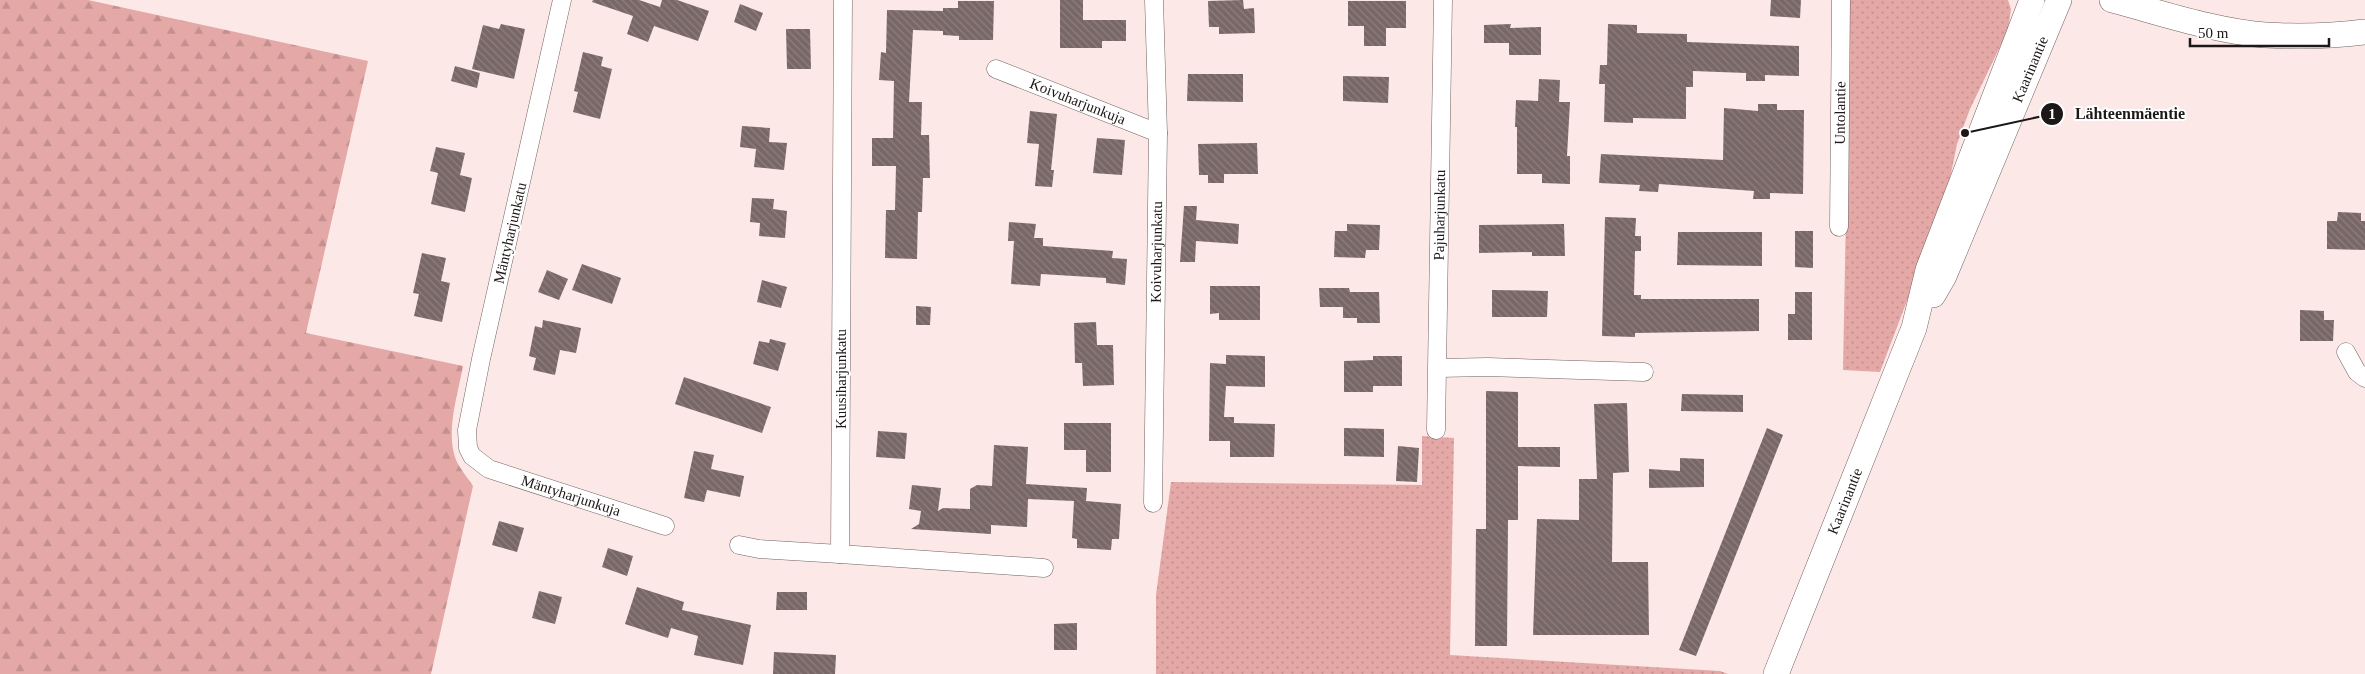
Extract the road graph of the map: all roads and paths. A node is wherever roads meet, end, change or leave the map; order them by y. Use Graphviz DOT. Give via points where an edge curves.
graph roads {
  1 [pos="562,0"];
  2 [pos="843,0"];
  3 [pos="1154,0"];
  4 [pos="1443,0"];
  5 [pos="1841,0"];
  6 [pos="2032,0"];
  7 [pos="2058,0"];
  8 [pos="2112,0"];
  9 [pos="2365,32"];
  10 [pos="996,69"];
  11 [pos="1158,133"];
  12 [pos="1840,228"];
  13 [pos="1914,328"];
  14 [pos="2346,352"];
  15 [pos="1439,368"];
  16 [pos="1644,372"];
  17 [pos="2365,378"];
  18 [pos="1436,430"];
  19 [pos="479,463"];
  20 [pos="1153,504"];
  21 [pos="665,526"];
  22 [pos="739,545"];
  23 [pos="840,554"];
  24 [pos="1044,568"];
  25 [pos="1776,674"];
  1 -- 19 [label="street, Mäntyharjunkatu" via="467,430 468,448"];
  2 -- 23 [label="street, Kuusiharjunkatu"];
  3 -- 11 [label="street, Koivuharjunkatu"];
  4 -- 15 [label="street, Pajuharjunkatu"];
  5 -- 12 [label="street, Untolantie"];
  6 -- 13 [label="main road, Kaarinantie" via="1928,270"];
  7 -- 13 [label="main road, Kaarinantie" via="1944,276"];
  8 -- 9 [label="main road" via="2218,28 2264,35 2324,36"];
  10 -- 11 [label="street, Koivuharjunkuja"];
  11 -- 20 [label="street, Koivuharjunkatu"];
  13 -- 25 [label="main road, Kaarinantie"];
  14 -- 17 [label="street" via="2357,372"];
  15 -- 16 [label="street"];
  15 -- 18 [label="street, Pajuharjunkatu"];
  19 -- 21 [label="street, Mäntyharjunkuja"];
  22 -- 23 [label="street" via="759,550"];
  23 -- 24 [label="street"];
}
